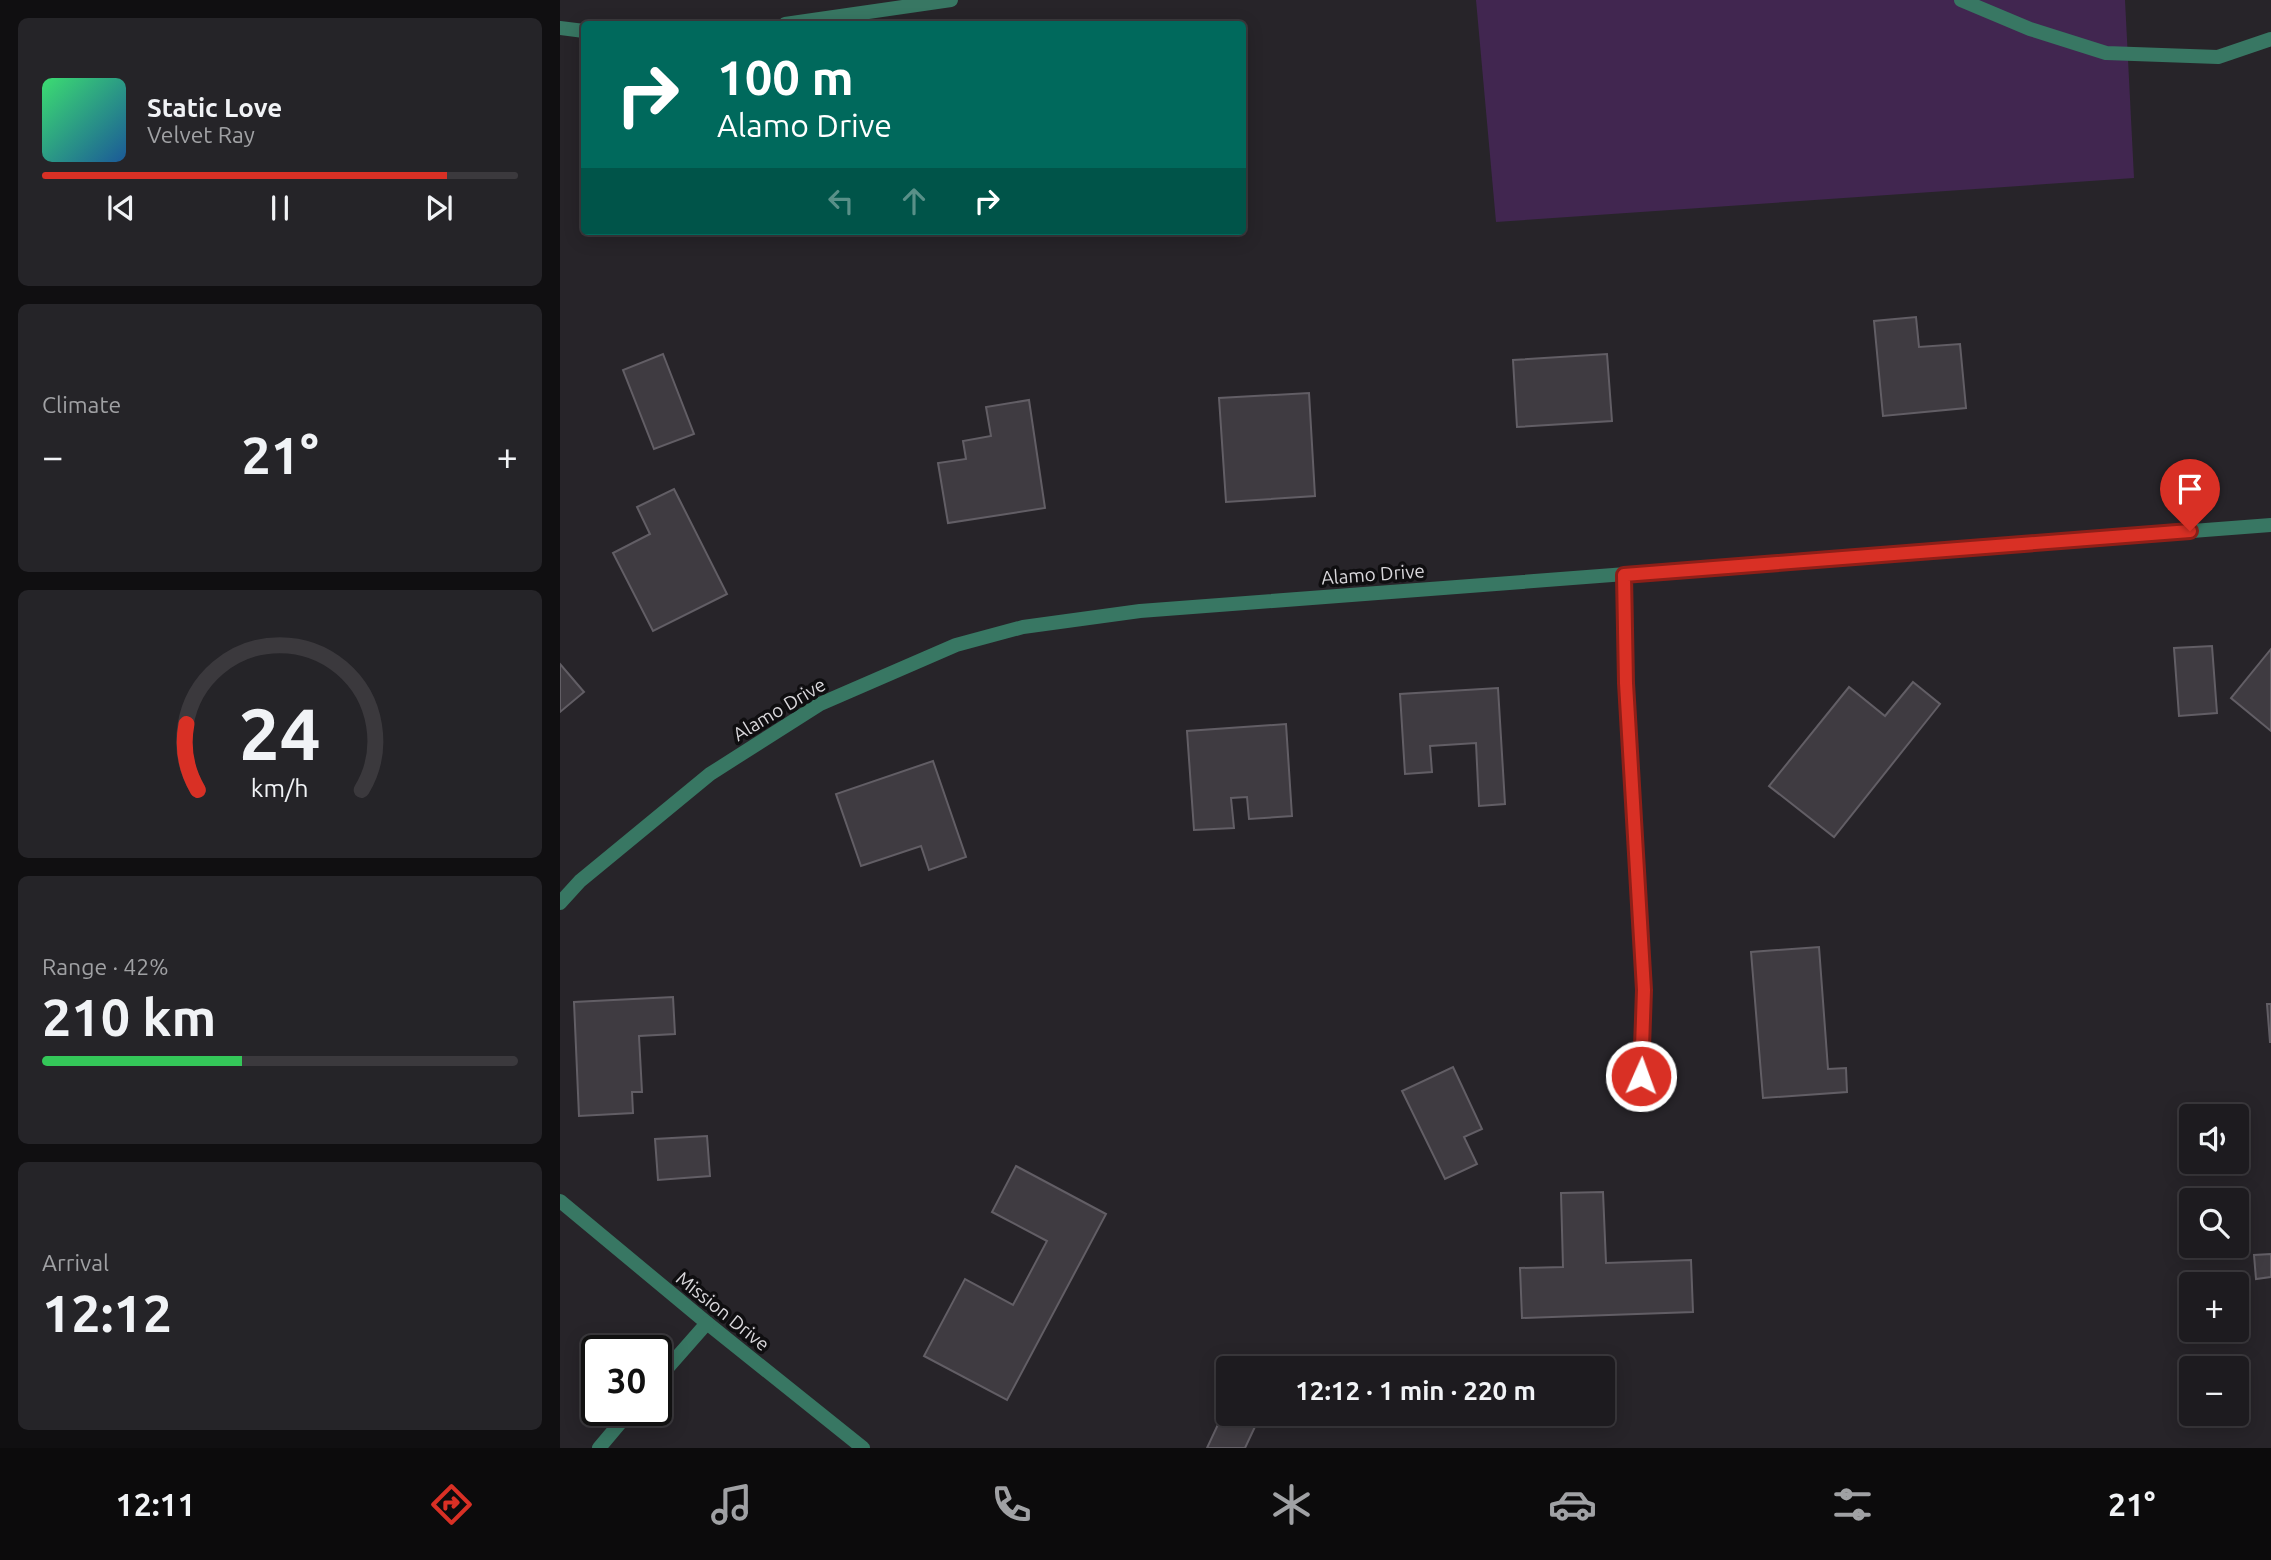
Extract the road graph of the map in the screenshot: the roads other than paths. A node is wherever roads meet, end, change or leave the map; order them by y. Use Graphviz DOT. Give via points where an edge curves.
graph roads {
  1 [pos="951,0"];
  2 [pos="1961,0"];
  3 [pos="806,21"];
  4 [pos="560,28"];
  5 [pos="581,31"];
  6 [pos="2271,39"];
  7 [pos="2271,525"];
  8 [pos="1624,575"];
  9 [pos="560,903"];
  10 [pos="1641,1076"];
  11 [pos="560,1201"];
  12 [pos="706,1323"];
  13 [pos="672,1362"];
  14 [pos="618,1426"];
  15 [pos="599,1448"];
  16 [pos="863,1448"];
  1 -- 3 [label="street"];
  2 -- 6 [label="street" via="2030,29 2106,53 2218,57"];
  4 -- 5 [label="street"];
  7 -- 8 [label="street, Alamo Drive"];
  8 -- 9 [label="street, Alamo Drive" via="1140,611 1023,626 956,645 820,704 710,774 580,881"];
  8 -- 10 [label="street" via="1644,990"];
  11 -- 12 [label="street, Mission Drive"];
  12 -- 13 [label="street"];
  12 -- 16 [label="street, Mission Drive"];
  14 -- 15 [label="street"];
}
